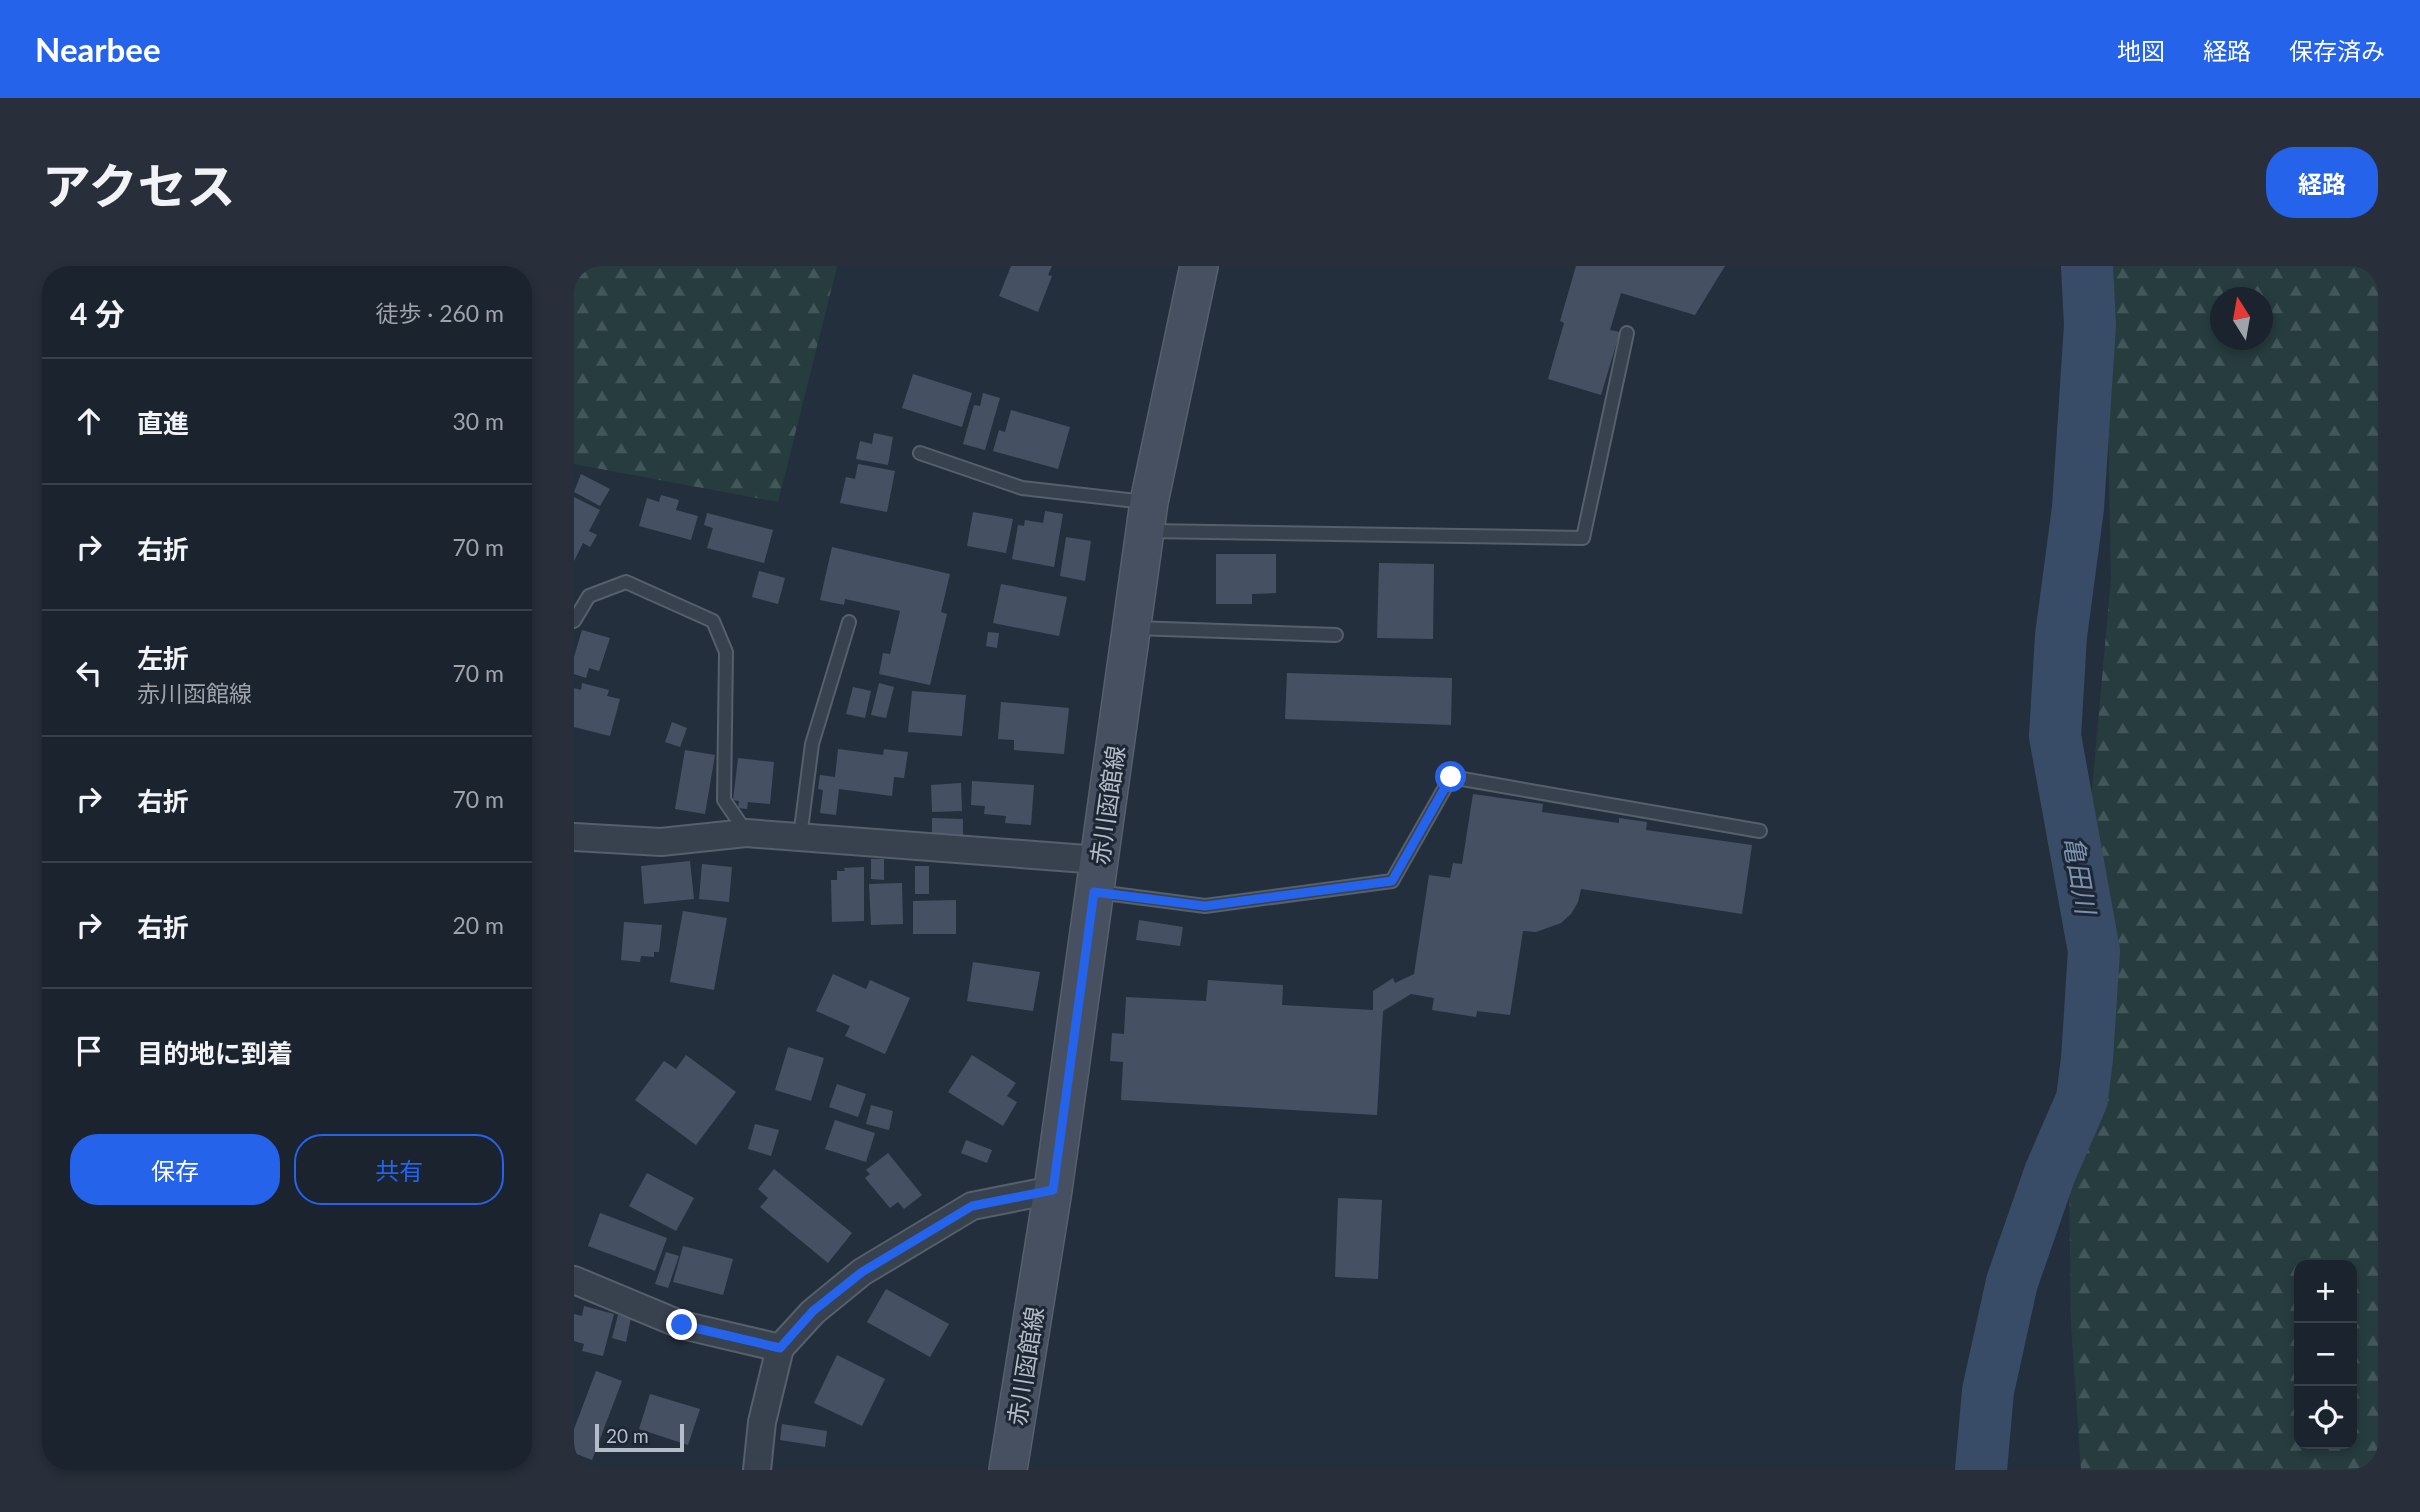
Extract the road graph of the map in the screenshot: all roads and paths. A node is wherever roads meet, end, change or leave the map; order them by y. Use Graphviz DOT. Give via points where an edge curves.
graph roads {
  1 [pos="1199,266"];
  2 [pos="1627,333"];
  3 [pos="920,453"];
  4 [pos="1147,517"];
  5 [pos="574,621"];
  6 [pos="849,622"];
  7 [pos="1132,628"];
  8 [pos="1336,635"];
  9 [pos="1760,831"];
  10 [pos="746,833"];
  11 [pos="574,836"];
  12 [pos="800,837"];
  13 [pos="1097,876"];
  14 [pos="1053,1190"];
  15 [pos="574,1280"];
  16 [pos="780,1348"];
  17 [pos="757,1470"];
  18 [pos="1009,1470"];
  1 -- 4 [label="main road, 赤川函館線"];
  2 -- 4 [label="lane" via="1583,538"];
  3 -- 4 [label="lane" via="1022,488"];
  4 -- 7 [label="main road, 赤川函館線"];
  5 -- 10 [label="lane" via="589,596 626,582 713,621 726,652 724,800"];
  6 -- 12 [label="lane" via="812,744"];
  7 -- 8 [label="lane"];
  7 -- 13 [label="main road, 赤川函館線"];
  9 -- 13 [label="lane" via="1451,777 1392,881 1205,906"];
  10 -- 11 [label="street" via="660,842"];
  10 -- 12 [label="street"];
  12 -- 13 [label="street"];
  13 -- 14 [label="main road, 赤川函館線"];
  14 -- 16 [label="street" via="972,1206 862,1272 813,1311"];
  14 -- 18 [label="main road, 赤川函館線"];
  15 -- 16 [label="street" via="682,1325"];
  16 -- 17 [label="street" via="762,1422"];
}
